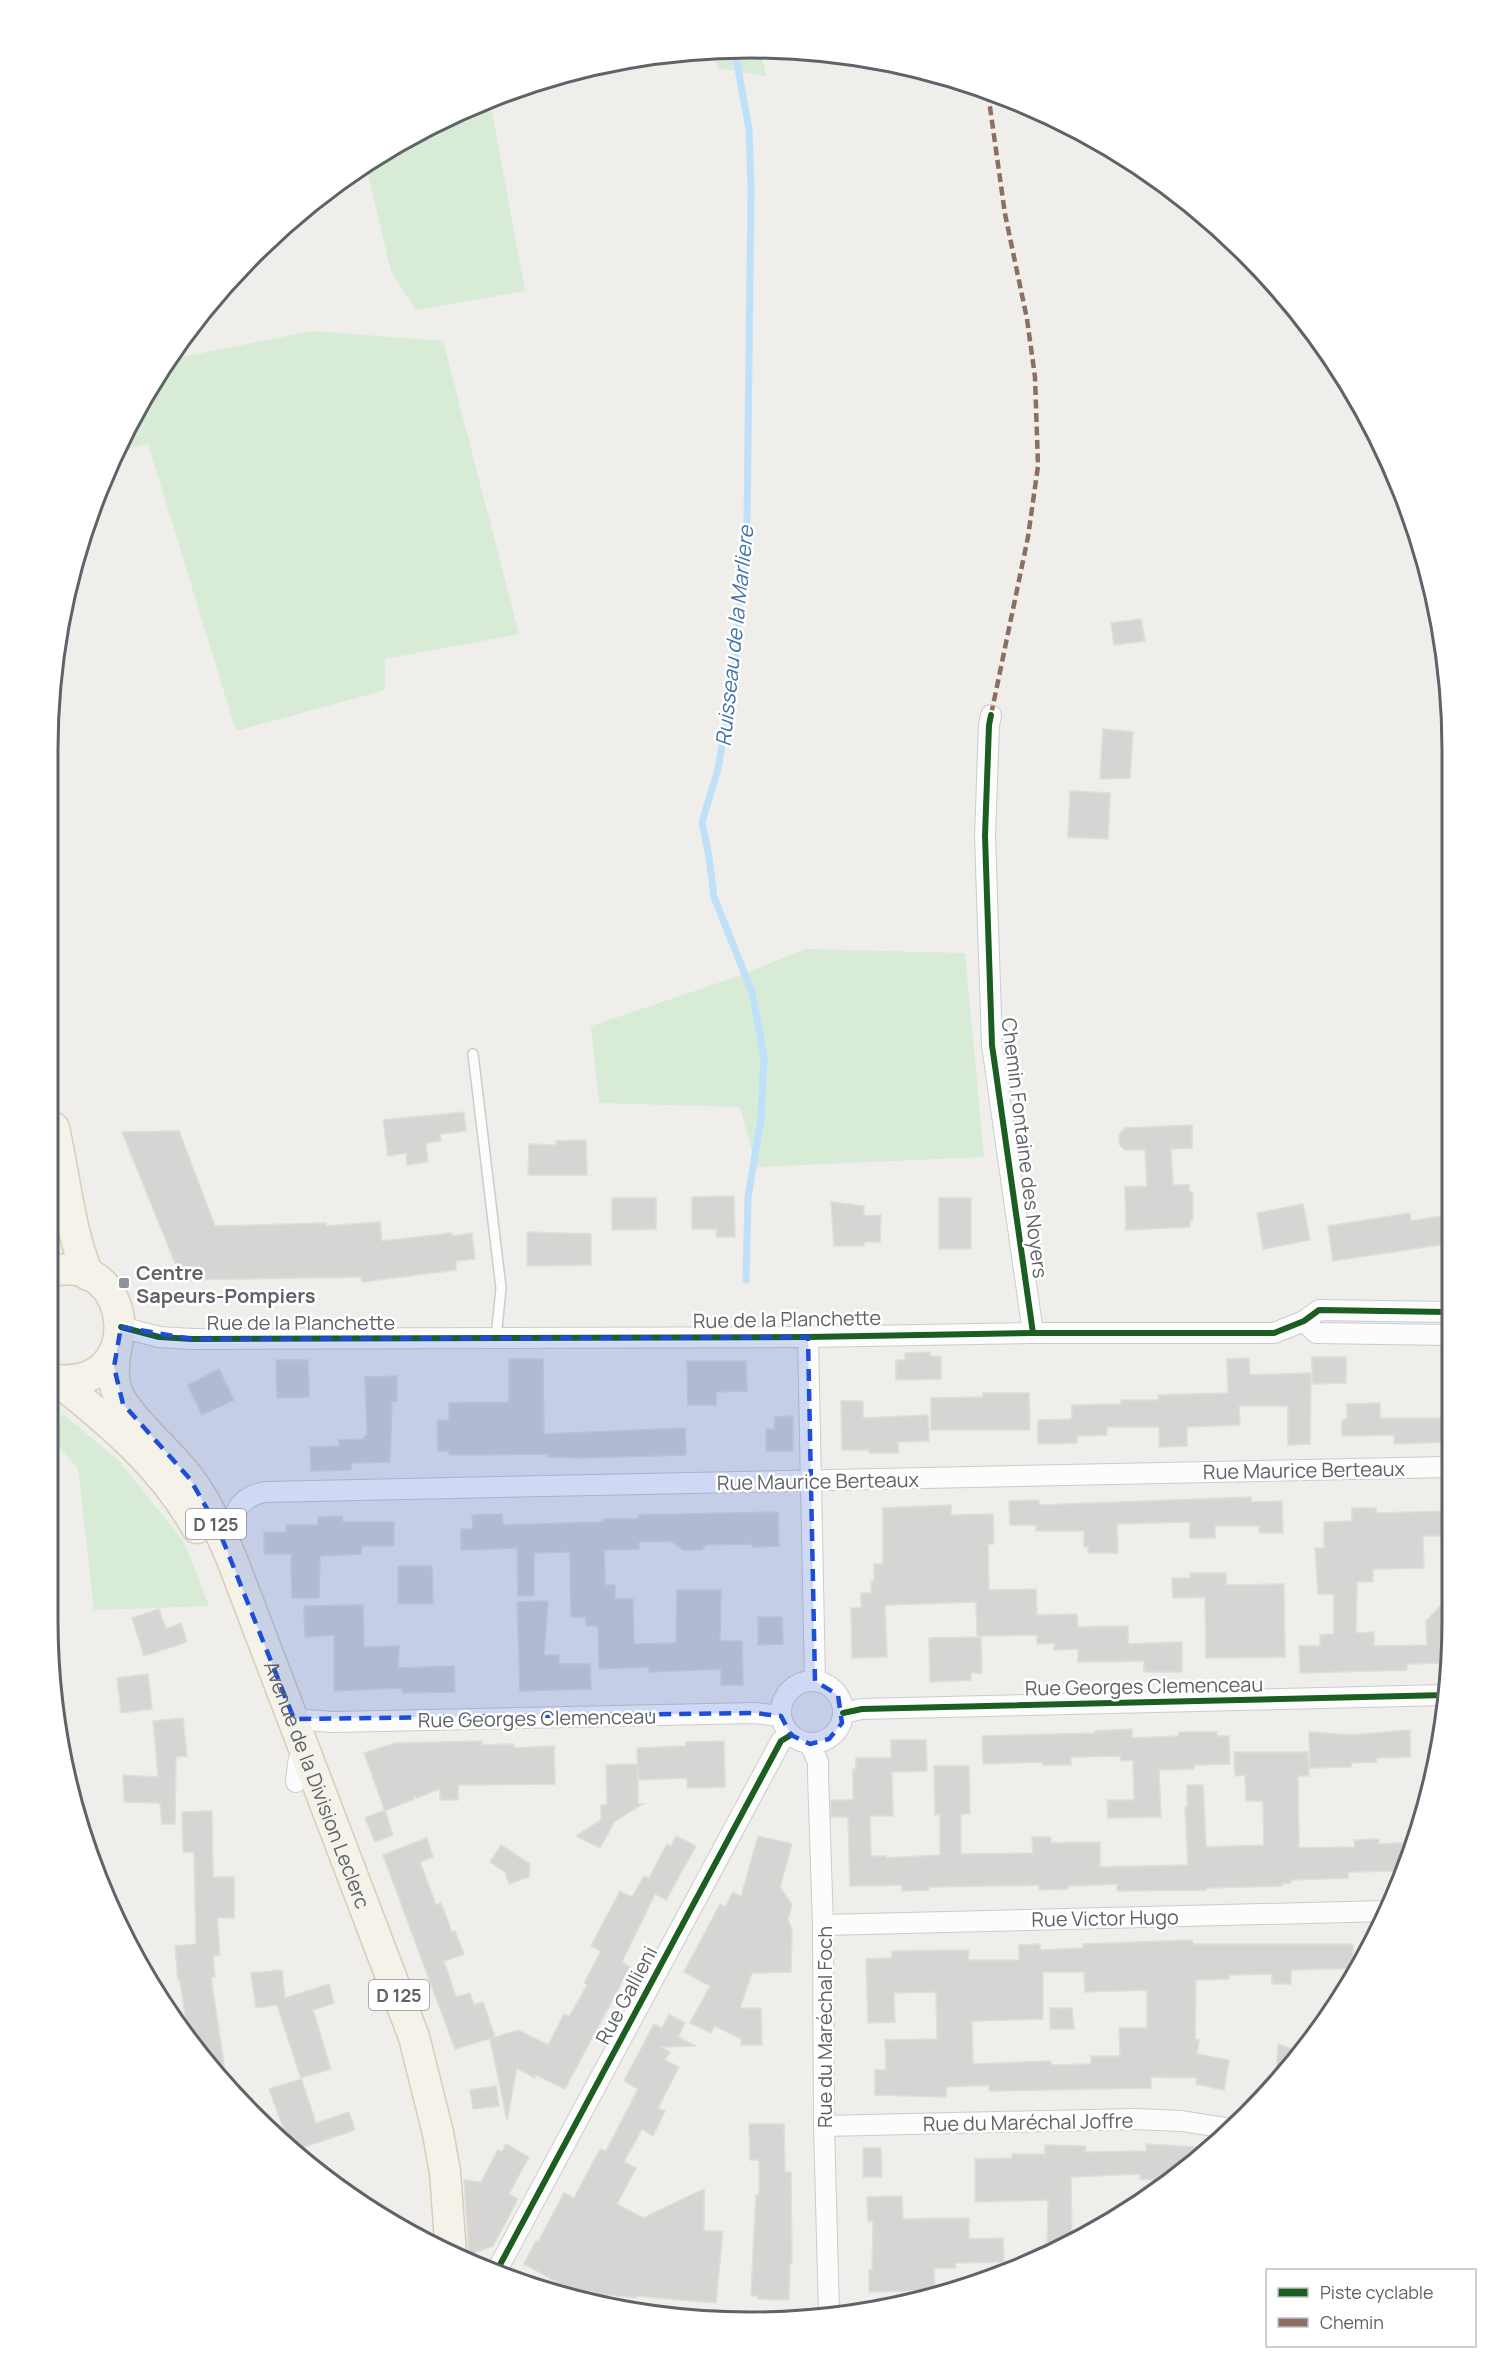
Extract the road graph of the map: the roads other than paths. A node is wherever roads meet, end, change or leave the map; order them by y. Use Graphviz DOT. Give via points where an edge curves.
graph roads {
  1 [pos="991,715"];
  2 [pos="473,1054"];
  3 [pos="58,1149"];
  4 [pos="58,1271"];
  5 [pos="88,1275"];
  6 [pos="1442,1312"];
  7 [pos="1304,1321"];
  8 [pos="1033,1333"];
  9 [pos="1442,1335"];
  10 [pos="808,1336"];
  11 [pos="119,1337"];
  12 [pos="496,1338"];
  13 [pos="58,1381"];
  14 [pos="58,1383"];
  15 [pos="1442,1467"];
  16 [pos="811,1482"];
  17 [pos="228,1549"];
  18 [pos="815,1681"];
  19 [pos="1437,1695"];
  20 [pos="843,1713"];
  21 [pos="781,1716"];
  22 [pos="299,1732"];
  23 [pos="791,1735"];
  24 [pos="810,1744"];
  25 [pos="296,1782"];
  26 [pos="1377,1911"];
  27 [pos="823,1925"];
  28 [pos="824,2126"];
  29 [pos="1221,2127"];
  30 [pos="430,2234"];
  31 [pos="450,2244"];
  32 [pos="500,2265"];
  33 [pos="829,2308"];
  1 -- 8 [label="street, Chemin Fontaine des Noyers" via="985,836 992,1045"];
  2 -- 12 [label="lane" via="501,1288"];
  3 -- 5 [label="main road" via="72,1224"];
  4 -- 5 [label="main road" via="74,1270"];
  5 -- 11 [label="main road, Avenue de la Division Leclerc" via="115,1300"];
  6 -- 7 [label="street, Rue de la Planchette" via="1319,1310"];
  7 -- 8 [label="street, Rue de la Planchette" via="1274,1333"];
  7 -- 9 [label="street" via="1316,1333"];
  8 -- 10 [label="street, Rue de la Planchette"];
  10 -- 12 [label="street, Rue de la Planchette"];
  10 -- 16 [label="street"];
  11 -- 12 [label="street, Rue de la Planchette"];
  11 -- 13 [label="main road" via="111,1358 99,1370 84,1378"];
  11 -- 17 [label="main road, Avenue de la Division Leclerc / D 125" via="114,1367 123,1404 190,1479"];
  14 -- 25 [label="main road, Avenue de la Division Leclerc / D 125" via="123,1435 187,1510 212,1562"];
  15 -- 16 [label="street, Rue Maurice Berteaux"];
  16 -- 17 [label="street, Rue Maurice Berteaux" via="266,1492 239,1505"];
  16 -- 18 [label="street"];
  17 -- 22 [label="main road, Avenue de la Division Leclerc / D 125"];
  18 -- 20 [label="street" via="832,1688"];
  18 -- 21 [label="street" via="790,1690 784,1698"];
  19 -- 20 [label="street, Rue Georges Clemenceau" via="862,1709"];
  20 -- 24 [label="street" via="837,1732 829,1739"];
  21 -- 22 [label="street, Rue Georges Clemenceau" via="754,1713 333,1722 316,1731"];
  21 -- 23 [label="street"];
  22 -- 25 [label="street"];
  22 -- 31 [label="main road, Avenue de la Division Leclerc / D 125" via="414,2037 445,2172"];
  23 -- 24 [label="street"];
  23 -- 32 [label="street, Rue Gallieni" via="776,1752"];
  24 -- 27 [label="street, Rue du Maréchal Foch" via="818,1762"];
  25 -- 30 [label="main road, Avenue de la Division Leclerc / D 125" via="406,2078 422,2151"];
  26 -- 27 [label="street, Rue Victor Hugo"];
  27 -- 28 [label="street, Rue du Maréchal Foch"];
  28 -- 29 [label="street, Rue du Maréchal Joffre" via="1134,2118"];
  28 -- 33 [label="street, Rue du Maréchal Foch"];
}
